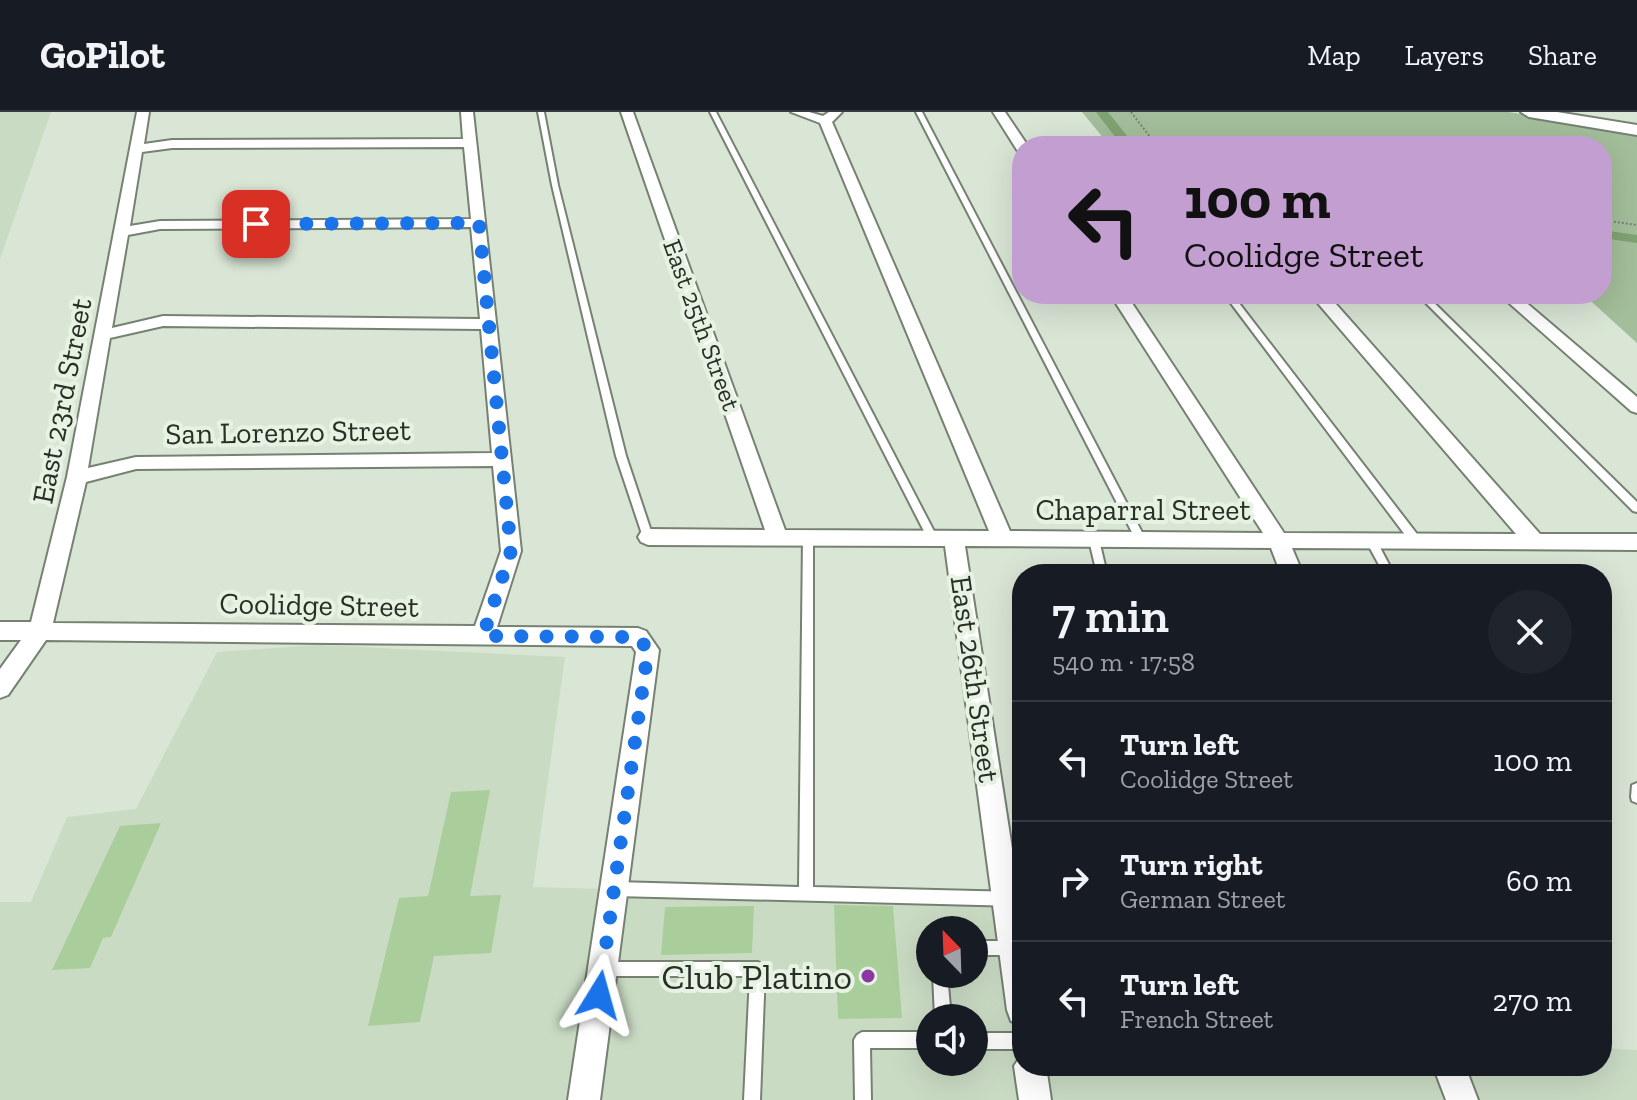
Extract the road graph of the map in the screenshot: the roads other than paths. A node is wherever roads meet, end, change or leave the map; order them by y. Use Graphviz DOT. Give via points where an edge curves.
graph roads {
  1 [pos="143,112"];
  2 [pos="467,112"];
  3 [pos="541,112"];
  4 [pos="627,112"];
  5 [pos="713,112"];
  6 [pos="797,112"];
  7 [pos="919,112"];
  8 [pos="999,112"];
  9 [pos="1529,112"];
  10 [pos="831,116"];
  11 [pos="1637,130"];
  12 [pos="1015,136"];
  13 [pos="470,143"];
  14 [pos="138,149"];
  15 [pos="479,223"];
  16 [pos="124,231"];
  17 [pos="1012,291"];
  18 [pos="1019,304"];
  19 [pos="1125,304"];
  20 [pos="1236,304"];
  21 [pos="1327,304"];
  22 [pos="1431,304"];
  23 [pos="1519,304"];
  24 [pos="488,324"];
  25 [pos="104,335"];
  26 [pos="1637,407"];
  27 [pos="501,459"];
  28 [pos="77,477"];
  29 [pos="1637,508"];
  30 [pos="648,537"];
  31 [pos="778,538"];
  32 [pos="808,538"];
  33 [pos="944,539"];
  34 [pos="1003,539"];
  35 [pos="1094,540"];
  36 [pos="1141,540"];
  37 [pos="1278,540"];
  38 [pos="1371,541"];
  39 [pos="1416,541"];
  40 [pos="1535,542"];
  41 [pos="1637,542"];
  42 [pos="1100,564"];
  43 [pos="1288,564"];
  44 [pos="1384,564"];
  45 [pos="0,631"];
  46 [pos="40,631"];
  47 [pos="483,636"];
  48 [pos="0,688"];
  49 [pos="1637,789"];
  50 [pos="1637,797"];
  51 [pos="614,889"];
  52 [pos="1012,889"];
  53 [pos="806,894"];
  54 [pos="1012,899"];
  55 [pos="988,948"];
  56 [pos="1012,948"];
  57 [pos="603,969"];
  58 [pos="916,1040"];
  59 [pos="988,1041"];
  60 [pos="1012,1041"];
  61 [pos="1031,1076"];
  62 [pos="1453,1076"];
  63 [pos="584,1100"];
  64 [pos="752,1100"];
  65 [pos="863,1100"];
  66 [pos="1035,1100"];
  67 [pos="1462,1100"];
  1 -- 14 [label="street, East 23rd Street"];
  2 -- 13 [label="street"];
  3 -- 30 [label="lane" via="621,456"];
  4 -- 31 [label="street, East 25th Street"];
  5 -- 33 [label="lane"];
  6 -- 10 [label="street"];
  7 -- 17 [label="lane"];
  8 -- 12 [label="street"];
  9 -- 11 [label="street"];
  10 -- 34 [label="street, East 26th Street"];
  13 -- 14 [label="street" via="172,144"];
  13 -- 15 [label="street"];
  14 -- 16 [label="street, East 23rd Street"];
  15 -- 16 [label="street" via="160,225"];
  15 -- 24 [label="street"];
  16 -- 25 [label="street, East 23rd Street"];
  18 -- 36 [label="lane"];
  19 -- 37 [label="street"];
  20 -- 39 [label="lane"];
  21 -- 40 [label="street"];
  22 -- 29 [label="lane"];
  23 -- 26 [label="street"];
  24 -- 25 [label="street" via="163,321"];
  24 -- 27 [label="street"];
  25 -- 28 [label="street, East 23rd Street"];
  27 -- 28 [label="street, San Lorenzo Street" via="136,463"];
  27 -- 47 [label="street" via="511,551"];
  28 -- 46 [label="street, East 23rd Street"];
  30 -- 31 [label="street, Chaparral Street"];
  31 -- 32 [label="street, Chaparral Street"];
  32 -- 33 [label="street, Chaparral Street"];
  32 -- 53 [label="lane"];
  33 -- 34 [label="street, Chaparral Street"];
  33 -- 52 [label="street, East 26th Street"];
  34 -- 35 [label="street, Chaparral Street"];
  35 -- 36 [label="street, Chaparral Street"];
  35 -- 42 [label="lane"];
  36 -- 37 [label="street, Chaparral Street"];
  37 -- 38 [label="street, Chaparral Street"];
  37 -- 43 [label="street"];
  38 -- 39 [label="street, Chaparral Street"];
  38 -- 44 [label="lane"];
  39 -- 40 [label="street, Chaparral Street"];
  40 -- 41 [label="street, Chaparral Street"];
  45 -- 46 [label="street, Coolidge Street"];
  46 -- 47 [label="street, Coolidge Street"];
  46 -- 48 [label="street, East 23rd Street"];
  47 -- 51 [label="street, Coolidge Street" via="638,637 648,650"];
  49 -- 50 [label="lane"];
  51 -- 53 [label="lane"];
  51 -- 57 [label="street"];
  53 -- 54 [label="lane"];
  55 -- 56 [label="lane"];
  57 -- 63 [label="street"];
  57 -- 64 [label="lane" via="758,969"];
  58 -- 65 [label="lane" via="862,1040"];
  59 -- 60 [label="lane"];
  61 -- 66 [label="street"];
  62 -- 67 [label="street"];
}
